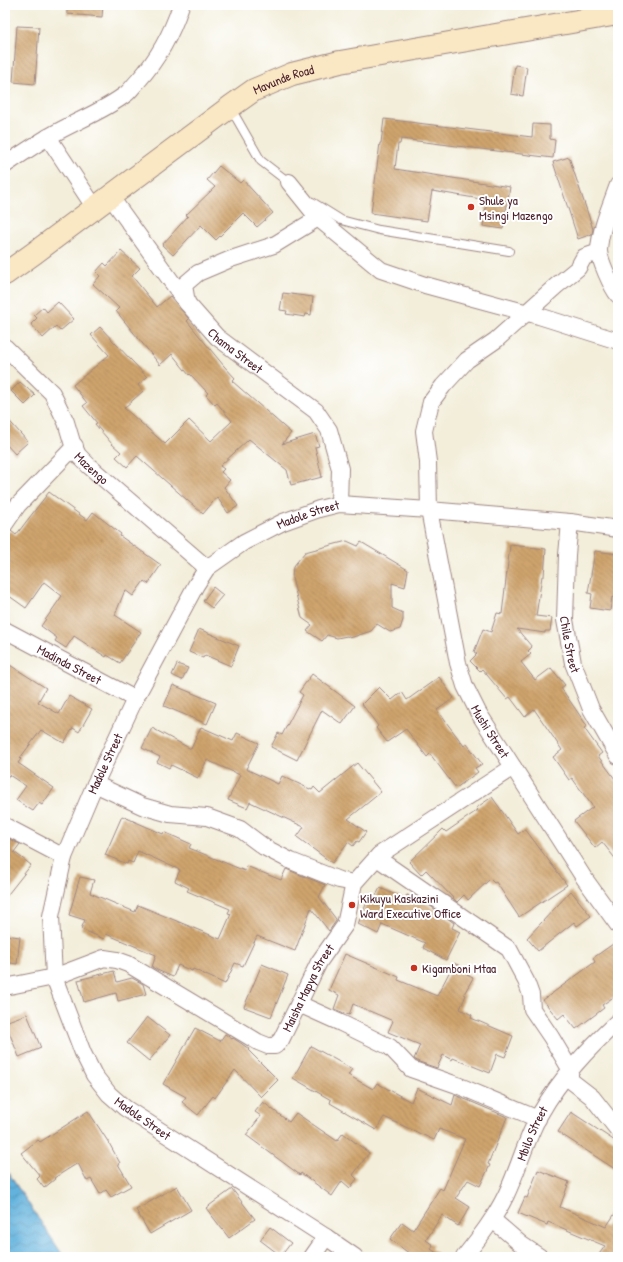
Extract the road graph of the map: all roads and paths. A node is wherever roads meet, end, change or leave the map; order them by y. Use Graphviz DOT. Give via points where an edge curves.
graph roads {
  1 [pos="181,5"];
  2 [pos="618,14"];
  3 [pos="230,107"];
  4 [pos="48,137"];
  5 [pos="5,165"];
  6 [pos="289,182"];
  7 [pos="618,185"];
  8 [pos="103,202"];
  9 [pos="318,218"];
  10 [pos="509,251"];
  11 [pos="599,252"];
  12 [pos="5,274"];
  13 [pos="618,295"];
  14 [pos="187,303"];
  15 [pos="526,312"];
  16 [pos="618,341"];
  17 [pos="5,347"];
  18 [pos="74,446"];
  19 [pos="340,504"];
  20 [pos="429,510"];
  21 [pos="570,522"];
  22 [pos="5,524"];
  23 [pos="618,529"];
  24 [pos="207,568"];
  25 [pos="5,630"];
  26 [pos="135,699"];
  27 [pos="618,756"];
  28 [pos="513,766"];
  29 [pos="95,784"];
  30 [pos="5,826"];
  31 [pos="64,857"];
  32 [pos="377,858"];
  33 [pos="354,883"];
  34 [pos="618,925"];
  35 [pos="54,977"];
  36 [pos="5,987"];
  37 [pos="299,1004"];
  38 [pos="618,1021"];
  39 [pos="570,1069"];
  40 [pos="538,1119"];
  41 [pos="618,1130"];
  42 [pos="493,1220"];
  43 [pos="326,1237"];
  44 [pos="312,1257"];
  45 [pos="355,1257"];
  46 [pos="464,1257"];
  47 [pos="540,1257"];
  1 -- 4 [label="street" via="164,47 126,94 94,114"];
  2 -- 3 [label="street, Mavunde Road" via="340,62 292,74 254,90"];
  3 -- 6 [label="lane" via="261,161"];
  3 -- 8 [label="street, Mavunde Road"];
  4 -- 5 [label="street"];
  4 -- 8 [label="street, Chama Street"];
  6 -- 9 [label="street"];
  6 -- 10 [label="lane" via="315,205 342,220 379,230"];
  7 -- 11 [label="street" via="605,223"];
  8 -- 12 [label="street, Mavunde Road"];
  8 -- 14 [label="street, Chama Street"];
  9 -- 14 [label="street" via="274,245 198,273 184,285"];
  9 -- 15 [label="street" via="381,270 425,285"];
  11 -- 13 [label="street" via="612,288"];
  11 -- 15 [label="street, Mushi Street" via="584,257 578,268"];
  14 -- 19 [label="street, Chama Street" via="217,337 316,411 329,430 340,469"];
  15 -- 16 [label="street"];
  15 -- 20 [label="street, Mushi Street" via="496,340 467,360 431,402 424,431 428,462"];
  17 -- 18 [label="street, Mazengo" via="52,393"];
  18 -- 22 [label="street" via="18,505"];
  18 -- 24 [label="street, Mazengo" via="78,455 89,466"];
  19 -- 20 [label="street, Madole Street"];
  19 -- 24 [label="street, Madole Street" via="319,508 282,522 244,542"];
  20 -- 21 [label="street, Madole Street"];
  20 -- 28 [label="street, Mushi Street" via="458,663 465,686 478,712"];
  21 -- 23 [label="street, Madole Street"];
  21 -- 27 [label="street, Chile Street" via="565,620 573,663 591,709"];
  24 -- 26 [label="street, Madole Street"];
  25 -- 26 [label="street, Madinda Street"];
  26 -- 29 [label="street, Madole Street"];
  28 -- 32 [label="street"];
  28 -- 34 [label="street, Mushi Street" via="584,878"];
  29 -- 31 [label="street, Madole Street"];
  29 -- 33 [label="street" via="142,806 170,814 207,817 240,829 264,847 291,861 339,880"];
  30 -- 31 [label="street"];
  31 -- 35 [label="street, Madole Street" via="51,916"];
  32 -- 33 [label="street"];
  32 -- 39 [label="street" via="509,949 526,981 532,1009"];
  33 -- 37 [label="street, Maisha Mapya Street" via="345,925 319,962"];
  35 -- 36 [label="street"];
  35 -- 37 [label="street, Maisha Mapya Street" via="104,958 117,960 268,1046 275,1046 282,1040"];
  35 -- 43 [label="street, Madole Street" via="83,1053 94,1075 109,1094 125,1108"];
  37 -- 40 [label="street" via="390,1048 411,1068"];
  38 -- 39 [label="street, Mbilo Street"];
  39 -- 40 [label="street, Mbilo Street"];
  39 -- 41 [label="street" via="570,1080 592,1097"];
  40 -- 42 [label="street, Mbilo Street"];
  42 -- 46 [label="street, Mbilo Street"];
  42 -- 47 [label="street"];
  43 -- 44 [label="street"];
  43 -- 45 [label="street, Madole Street"];
}
